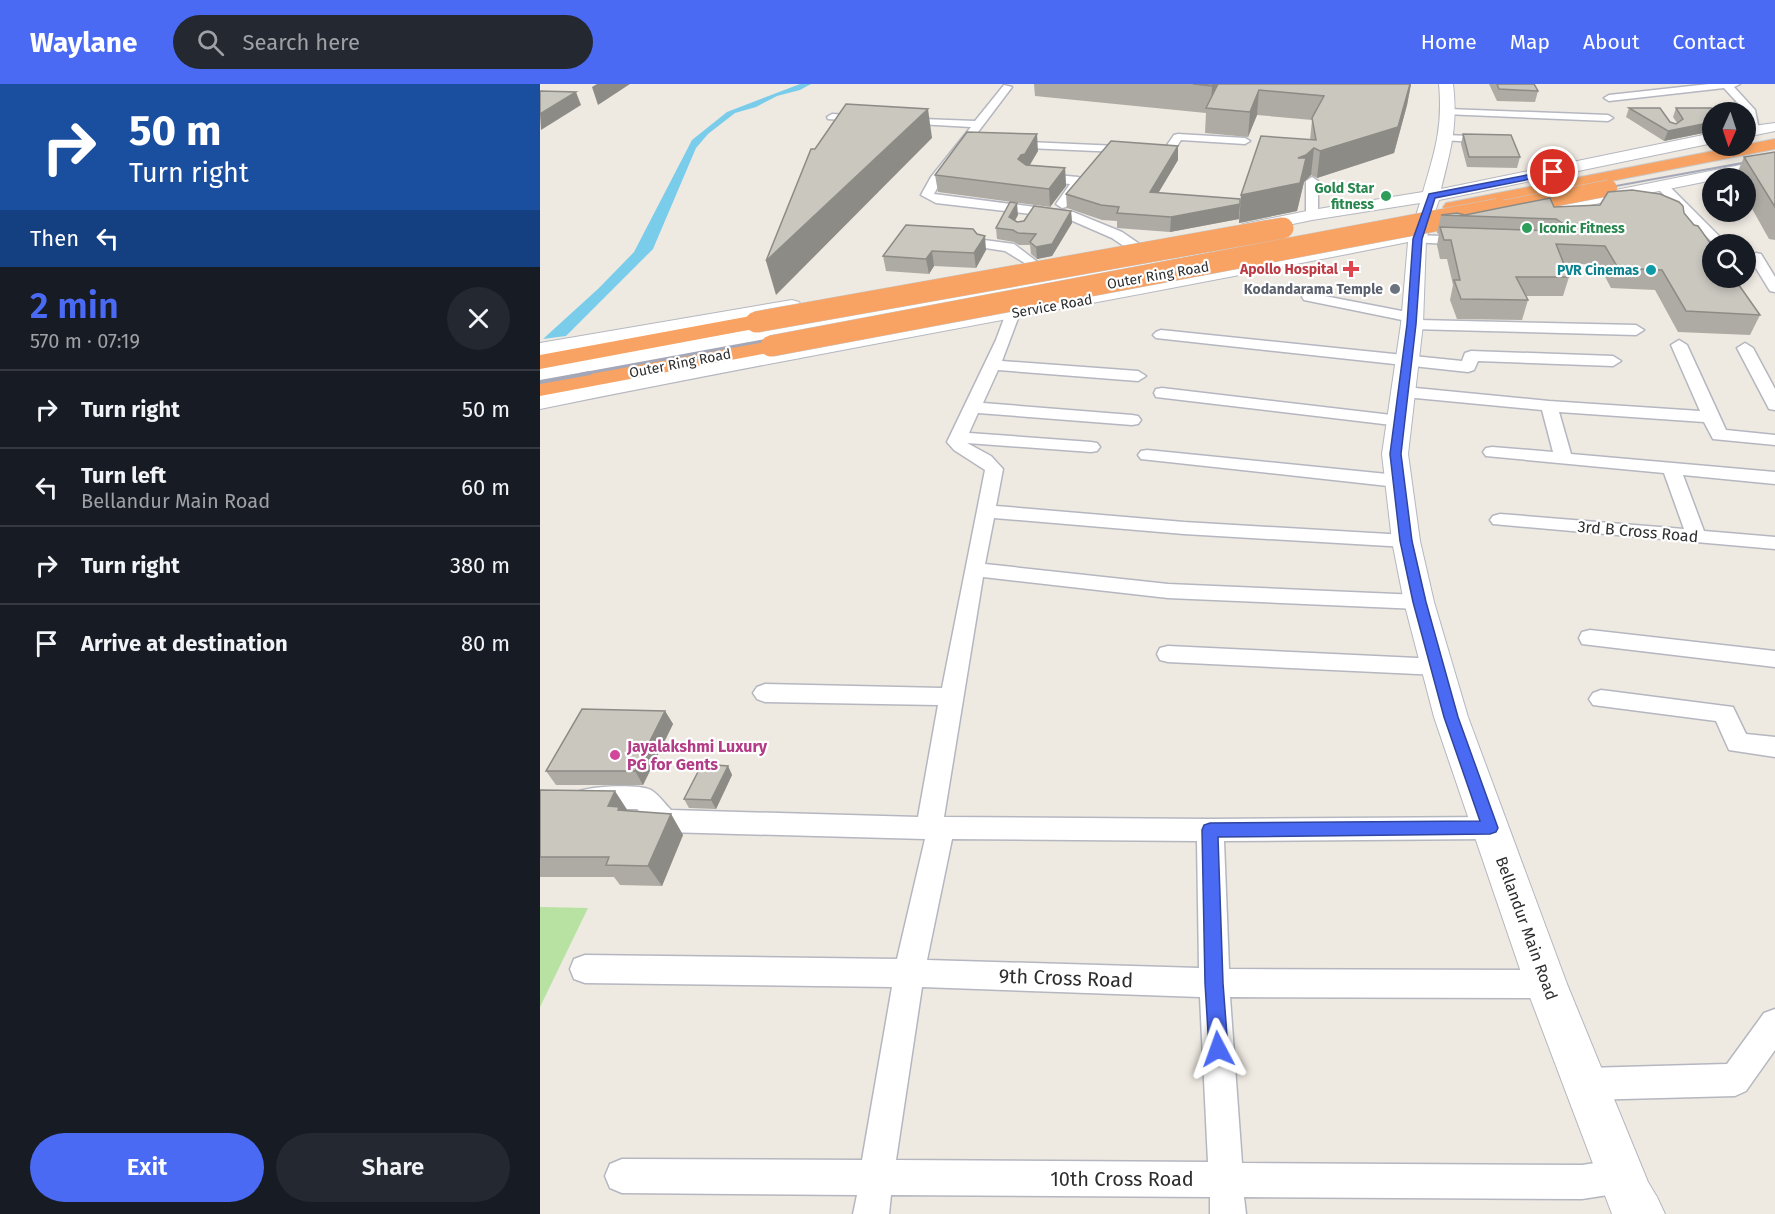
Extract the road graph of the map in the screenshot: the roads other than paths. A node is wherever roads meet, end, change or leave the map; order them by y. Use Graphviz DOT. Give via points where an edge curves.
graph roads {
  1 [pos="1446,84"];
  2 [pos="1731,84"];
  3 [pos="1007,87"];
  4 [pos="1609,98"];
  5 [pos="1744,102"];
  6 [pos="1448,112"];
  7 [pos="832,117"];
  8 [pos="1608,118"];
  9 [pos="978,124"];
  10 [pos="1775,127"];
  11 [pos="1756,132"];
  12 [pos="1756,134"];
  13 [pos="1775,136"];
  14 [pos="1446,138"];
  15 [pos="1245,141"];
  16 [pos="1493,141"];
  17 [pos="1702,141"];
  18 [pos="995,144"];
  19 [pos="1775,144"];
  20 [pos="1702,150"];
  21 [pos="1775,154"];
  22 [pos="1775,163"];
  23 [pos="1028,176"];
  24 [pos="1312,181"];
  25 [pos="1662,186"];
  26 [pos="1055,212"];
  27 [pos="1423,220"];
  28 [pos="1314,224"];
  29 [pos="1711,234"];
  30 [pos="1484,241"];
  31 [pos="984,244"];
  32 [pos="1136,248"];
  33 [pos="1312,256"];
  34 [pos="1756,257"];
  35 [pos="1775,258"];
  36 [pos="1756,263"];
  37 [pos="1033,264"];
  38 [pos="1775,288"];
  39 [pos="1309,297"];
  40 [pos="1013,313"];
  41 [pos="1412,321"];
  42 [pos="1636,330"];
  43 [pos="1161,335"];
  44 [pos="1678,345"];
  45 [pos="1745,348"];
  46 [pos="540,350"];
  47 [pos="1613,361"];
  48 [pos="540,362"];
  49 [pos="992,365"];
  50 [pos="540,374"];
  51 [pos="1138,376"];
  52 [pos="540,389"];
  53 [pos="1404,392"];
  54 [pos="1162,393"];
  55 [pos="540,402"];
  56 [pos="1775,405"];
  57 [pos="1549,406"];
  58 [pos="972,407"];
  59 [pos="1711,417"];
  60 [pos="1131,420"];
  61 [pos="958,437"];
  62 [pos="1775,440"];
  63 [pos="1091,447"];
  64 [pos="1491,452"];
  65 [pos="1147,455"];
  66 [pos="1563,457"];
  67 [pos="1671,467"];
  68 [pos="1775,478"];
  69 [pos="1397,481"];
  70 [pos="987,511"];
  71 [pos="1500,520"];
  72 [pos="1696,536"];
  73 [pos="1406,541"];
  74 [pos="1775,543"];
  75 [pos="974,569"];
  76 [pos="1419,602"];
  77 [pos="1590,638"];
  78 [pos="1168,654"];
  79 [pos="1775,659"];
  80 [pos="1438,667"];
  81 [pos="765,693"];
  82 [pos="953,697"];
  83 [pos="1601,699"];
  84 [pos="1775,747"];
  85 [pos="567,798"];
  86 [pos="935,828"];
  87 [pos="1490,828"];
  88 [pos="1210,830"];
  89 [pos="585,969"];
  90 [pos="909,973"];
  91 [pos="1214,983"];
  92 [pos="1546,984"];
  93 [pos="1775,1024"];
  94 [pos="1586,1084"];
  95 [pos="622,1176"];
  96 [pos="878,1179"];
  97 [pos="1227,1180"];
  98 [pos="1630,1201"];
  99 [pos="871,1214"];
  100 [pos="1228,1214"];
  1 -- 6 [label="street, Bellandur Main Road"];
  2 -- 4 [label="street" via="1651,99"];
  2 -- 5 [label="street"];
  3 -- 9 [label="street"];
  6 -- 8 [label="street"];
  6 -- 14 [label="street, Bellandur Main Road"];
  7 -- 9 [label="street"];
  9 -- 26 [label="street" via="968,143 935,180 929,198 1028,215"];
  10 -- 11 [label="street"];
  12 -- 13 [label="highway"];
  14 -- 16 [label="street"];
  14 -- 27 [label="street, Bellandur Main Road"];
  15 -- 18 [label="street" via="1178,137 1165,151"];
  17 -- 27 [label="street"];
  19 -- 27 [label="highway"];
  20 -- 48 [label="highway, Outer Ring Road, bridge"];
  21 -- 52 [label="highway, Outer Ring Road, bridge" via="1268,254"];
  22 -- 25 [label="street, Service Road"];
  23 -- 26 [label="street" via="1078,181"];
  24 -- 28 [label="street"];
  25 -- 27 [label="street, Service Road"];
  25 -- 29 [label="street"];
  26 -- 32 [label="street" via="1091,223"];
  27 -- 28 [label="street"];
  27 -- 30 [label="street"];
  27 -- 33 [label="street, Service Road"];
  27 -- 41 [label="street, Bellandur Main Road"];
  28 -- 32 [label="street" via="1288,221"];
  28 -- 33 [label="street"];
  28 -- 50 [label="street"];
  31 -- 37 [label="street" via="1009,247"];
  32 -- 37 [label="street"];
  33 -- 40 [label="street, Service Road"];
  34 -- 35 [label="street"];
  36 -- 38 [label="street"];
  37 -- 46 [label="street"];
  39 -- 41 [label="street"];
  40 -- 49 [label="street"];
  40 -- 55 [label="street, Service Road" via="752,359"];
  41 -- 42 [label="street"];
  41 -- 53 [label="street, Bellandur Main Road"];
  43 -- 53 [label="street"];
  44 -- 59 [label="street"];
  45 -- 56 [label="street"];
  47 -- 53 [label="street" via="1471,356 1468,367"];
  49 -- 51 [label="street"];
  49 -- 58 [label="street"];
  53 -- 54 [label="street"];
  53 -- 57 [label="street"];
  53 -- 69 [label="street, Bellandur Main Road" via="1395,454"];
  57 -- 59 [label="street"];
  57 -- 66 [label="street"];
  58 -- 60 [label="street"];
  58 -- 61 [label="street"];
  59 -- 62 [label="street" via="1719,435"];
  61 -- 63 [label="street"];
  61 -- 70 [label="street" via="960,447 986,458 994,469"];
  64 -- 66 [label="street"];
  65 -- 69 [label="street"];
  66 -- 67 [label="street"];
  67 -- 68 [label="street"];
  67 -- 72 [label="street"];
  69 -- 73 [label="street, Bellandur Main Road"];
  70 -- 73 [label="street"];
  70 -- 75 [label="street"];
  71 -- 72 [label="street, 3rd B Cross Road"];
  72 -- 74 [label="street, 3rd B Cross Road"];
  73 -- 76 [label="street, Bellandur Main Road"];
  75 -- 76 [label="street" via="1168,591"];
  75 -- 82 [label="street"];
  76 -- 80 [label="street, Bellandur Main Road"];
  77 -- 79 [label="street"];
  78 -- 80 [label="street"];
  80 -- 87 [label="street, Bellandur Main Road"];
  81 -- 82 [label="street"];
  82 -- 86 [label="street"];
  83 -- 84 [label="street" via="1725,713 1738,743"];
  85 -- 86 [label="street" via="643,798 665,821"];
  86 -- 88 [label="street"];
  86 -- 90 [label="street"];
  87 -- 88 [label="street"];
  87 -- 92 [label="street, Bellandur Main Road"];
  88 -- 91 [label="street"];
  89 -- 90 [label="street, 9th Cross Road"];
  90 -- 91 [label="street, 9th Cross Road"];
  90 -- 96 [label="street"];
  91 -- 92 [label="street, 9th Cross Road"];
  91 -- 97 [label="street"];
  92 -- 94 [label="street, Bellandur Main Road"];
  93 -- 94 [label="street" via="1735,1080"];
  94 -- 98 [label="street, Bellandur Main Road"];
  95 -- 96 [label="street, 10th Cross Road"];
  96 -- 97 [label="street, 10th Cross Road"];
  96 -- 99 [label="street"];
  97 -- 98 [label="street, 10th Cross Road" via="1582,1182"];
  97 -- 100 [label="street"];
}
